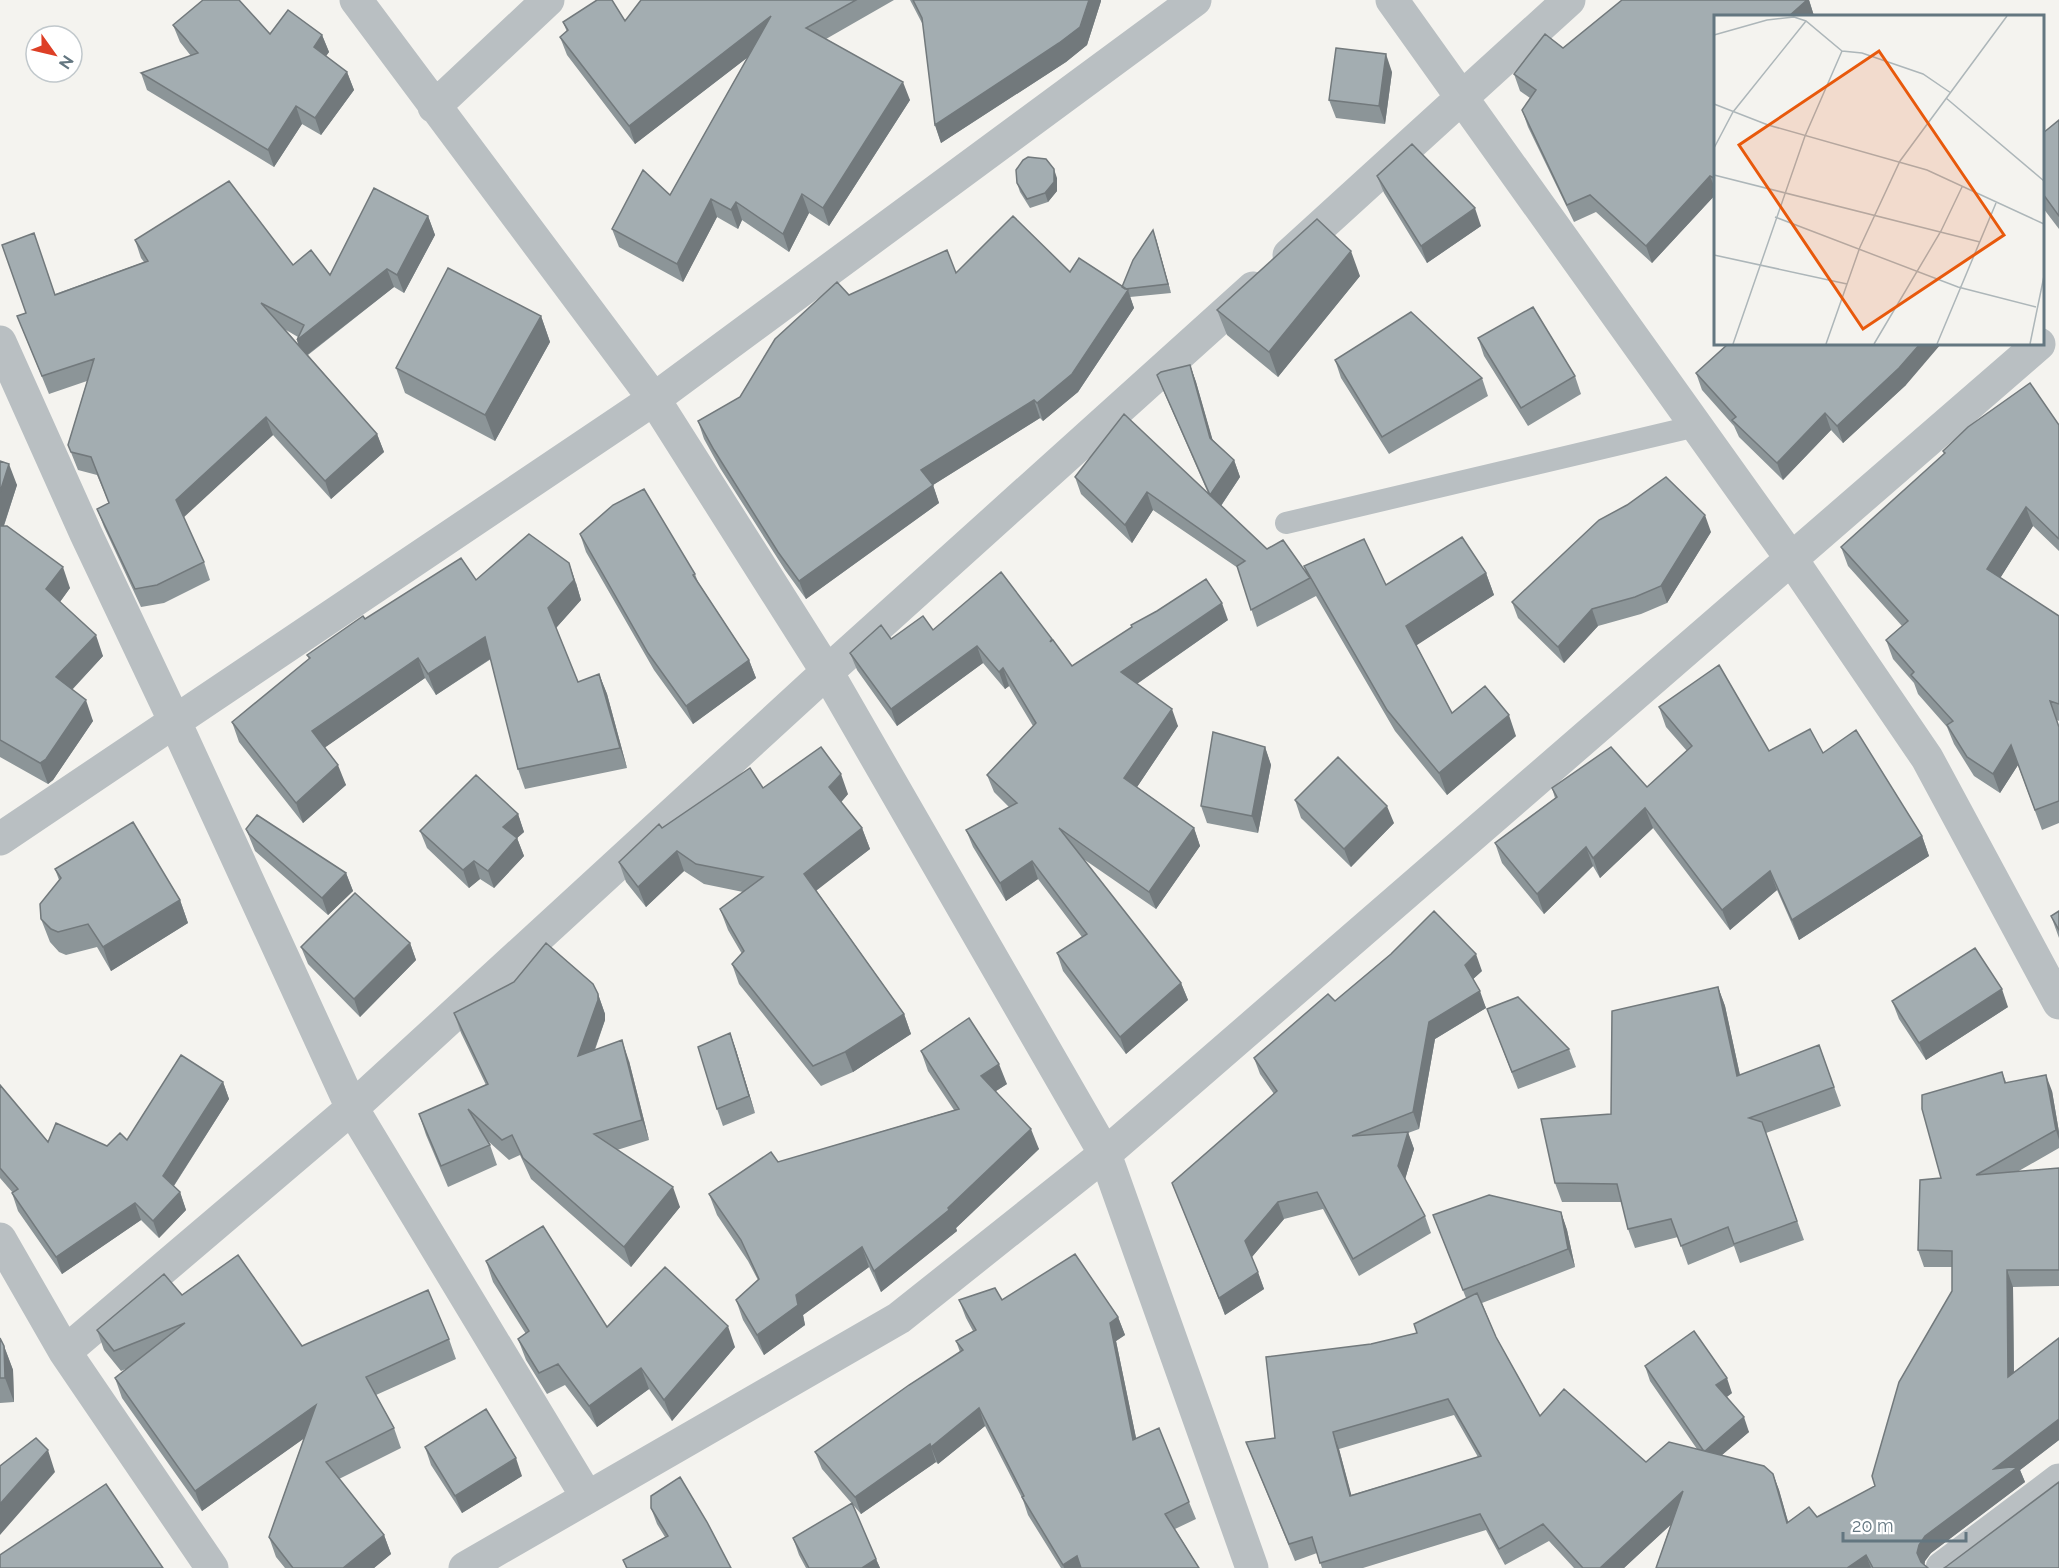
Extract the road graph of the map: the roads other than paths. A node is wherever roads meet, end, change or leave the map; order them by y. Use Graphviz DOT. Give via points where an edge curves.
graph roads {
  1 [pos="356,0"];
  2 [pos="548,0"];
  3 [pos="1195,0"];
  4 [pos="1392,0"];
  5 [pos="1569,0"];
  6 [pos="1462,98"];
  7 [pos="434,107"];
  8 [pos="2059,327"];
  9 [pos="2044,340"];
  10 [pos="0,342"];
  11 [pos="2038,345"];
  12 [pos="654,399"];
  13 [pos="1696,426"];
  14 [pos="1286,523"];
  15 [pos="1790,558"];
  16 [pos="827,672"];
  17 [pos="175,722"];
  18 [pos="0,839"];
  19 [pos="2059,1003"];
  20 [pos="352,1108"];
  21 [pos="1105,1154"];
  22 [pos="0,1239"];
  23 [pos="65,1352"];
  24 [pos="2059,1480"];
  25 [pos="587,1497"];
  26 [pos="212,1568"];
  27 [pos="465,1568"];
  28 [pos="1252,1568"];
  29 [pos="1941,1568"];
  1 -- 7 [label="street"];
  2 -- 7 [label="street"];
  3 -- 12 [label="street"];
  4 -- 6 [label="street"];
  5 -- 6 [label="street"];
  6 -- 13 [label="street"];
  6 -- 16 [label="street"];
  7 -- 12 [label="street"];
  8 -- 9 [label="street"];
  10 -- 17 [label="street"];
  11 -- 15 [label="street"];
  12 -- 16 [label="street"];
  12 -- 17 [label="street"];
  13 -- 14 [label="lane"];
  13 -- 15 [label="street"];
  15 -- 19 [label="street" via="1927,758"];
  15 -- 21 [label="street"];
  16 -- 20 [label="street"];
  16 -- 21 [label="street"];
  17 -- 18 [label="street"];
  17 -- 20 [label="street"];
  20 -- 23 [label="street"];
  20 -- 25 [label="street"];
  21 -- 25 [label="street" via="899,1318"];
  21 -- 28 [label="street"];
  22 -- 23 [label="street"];
  23 -- 26 [label="street"];
  24 -- 29 [label="street"];
  25 -- 27 [label="street"];
}
